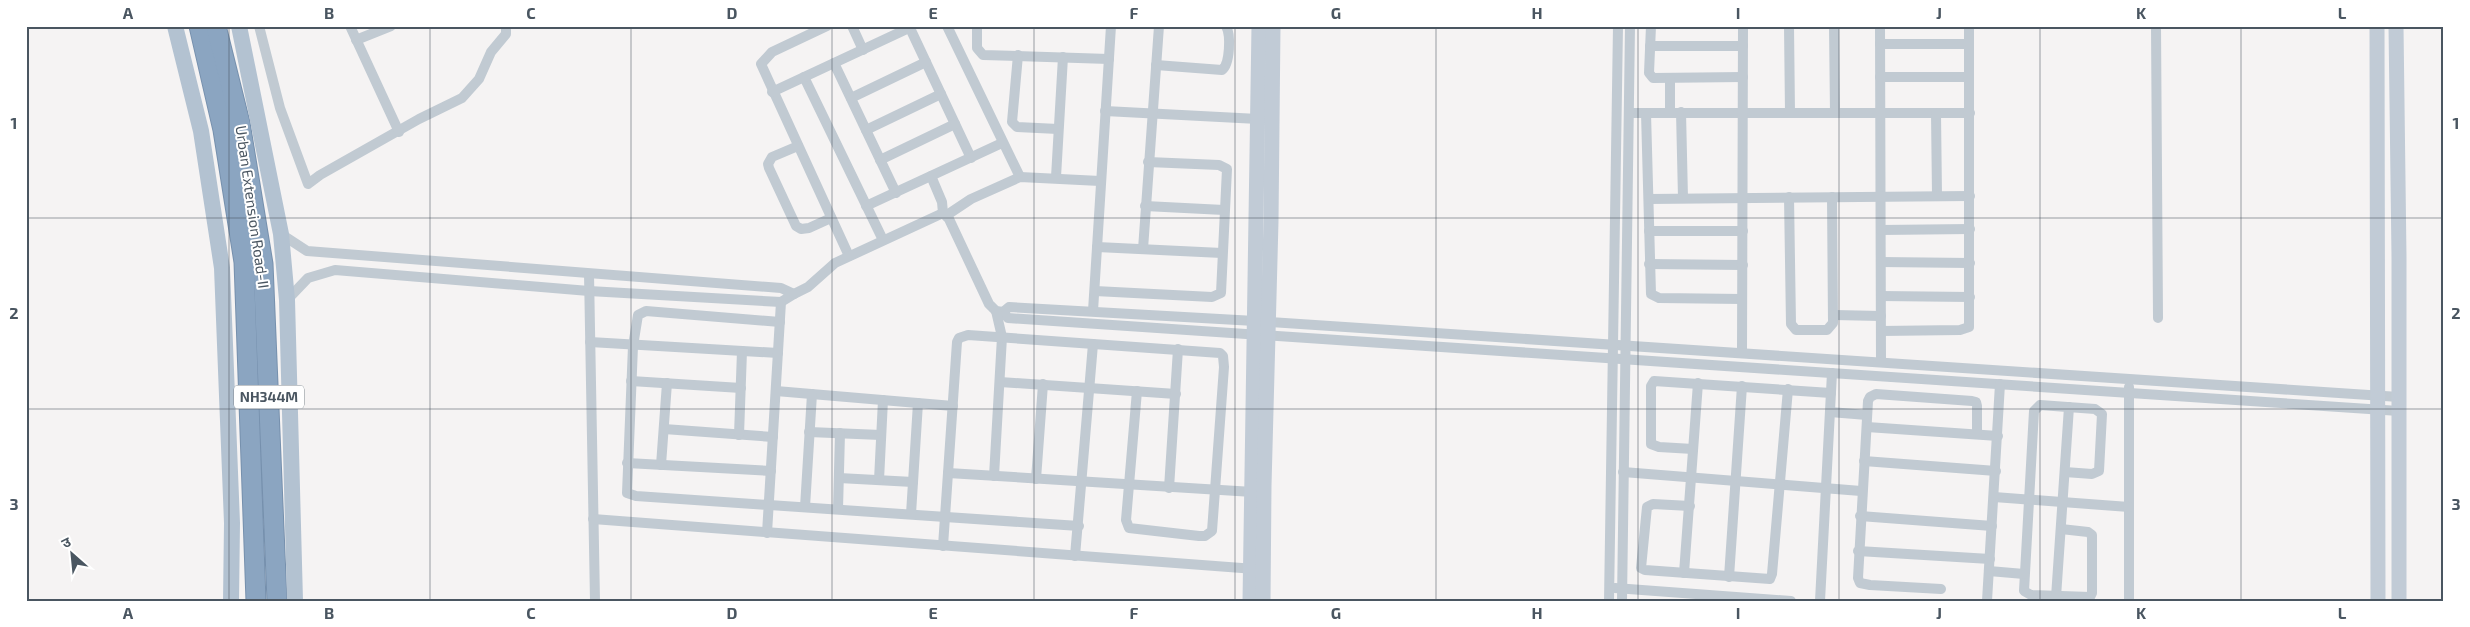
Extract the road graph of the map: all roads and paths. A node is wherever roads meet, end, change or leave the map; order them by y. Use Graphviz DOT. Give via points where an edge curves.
graph roads {
  1 [pos="175,26"];
  2 [pos="199,26"];
  3 [pos="216,26"];
  4 [pos="239,26"];
  5 [pos="259,26"];
  6 [pos="350,26"];
  7 [pos="391,26"];
  8 [pos="506,26"];
  9 [pos="827,26"];
  10 [pos="852,26"];
  11 [pos="947,26"];
  12 [pos="977,26"];
  13 [pos="1111,26"];
  14 [pos="1159,26"];
  15 [pos="1226,26"];
  16 [pos="1259,26"];
  17 [pos="1273,26"];
  18 [pos="1618,26"];
  19 [pos="1630,26"];
  20 [pos="1652,26"];
  21 [pos="1743,26"];
  22 [pos="1789,26"];
  23 [pos="1834,26"];
  24 [pos="1880,26"];
  25 [pos="1969,26"];
  26 [pos="2156,26"];
  27 [pos="2377,26"];
  28 [pos="2396,26"];
  29 [pos="909,27"];
  30 [pos="356,40"];
  31 [pos="1880,44"];
  32 [pos="1969,44"];
  33 [pos="1650,46"];
  34 [pos="1743,46"];
  35 [pos="863,50"];
  36 [pos="1018,55"];
  37 [pos="1063,57"];
  38 [pos="1109,59"];
  39 [pos="926,62"];
  40 [pos="834,63"];
  41 [pos="1156,65"];
  42 [pos="804,77"];
  43 [pos="1742,77"];
  44 [pos="1880,77"];
  45 [pos="1970,77"];
  46 [pos="1670,79"];
  47 [pos="772,92"];
  48 [pos="940,94"];
  49 [pos="851,98"];
  50 [pos="1105,111"];
  51 [pos="1670,112"];
  52 [pos="1681,112"];
  53 [pos="1152,113"];
  54 [pos="1629,113"];
  55 [pos="1646,113"];
  56 [pos="1742,113"];
  57 [pos="1790,113"];
  58 [pos="1835,113"];
  59 [pos="1880,113"];
  60 [pos="1936,113"];
  61 [pos="1970,113"];
  62 [pos="1258,119"];
  63 [pos="955,124"];
  64 [pos="1058,129"];
  65 [pos="866,130"];
  66 [pos="399,132"];
  67 [pos="1002,143"];
  68 [pos="798,146"];
  69 [pos="971,158"];
  70 [pos="880,160"];
  71 [pos="1148,162"];
  72 [pos="931,176"];
  73 [pos="1020,177"];
  74 [pos="1056,178"];
  75 [pos="1100,181"];
  76 [pos="896,193"];
  77 [pos="1881,196"];
  78 [pos="1937,196"];
  79 [pos="1970,196"];
  80 [pos="1743,197"];
  81 [pos="1789,197"];
  82 [pos="1832,197"];
  83 [pos="1683,198"];
  84 [pos="1648,199"];
  85 [pos="866,206"];
  86 [pos="1146,206"];
  87 [pos="1224,210"];
  88 [pos="945,214"];
  89 [pos="831,218"];
  90 [pos="1970,229"];
  91 [pos="1881,230"];
  92 [pos="1649,231"];
  93 [pos="1743,232"];
  94 [pos="281,234"];
  95 [pos="883,240"];
  96 [pos="1097,247"];
  97 [pos="1143,249"];
  98 [pos="1222,253"];
  99 [pos="849,256"];
  100 [pos="1881,262"];
  101 [pos="1970,263"];
  102 [pos="1649,264"];
  103 [pos="1742,265"];
  104 [pos="589,274"];
  105 [pos="589,290"];
  106 [pos="1095,291"];
  107 [pos="794,294"];
  108 [pos="1881,296"];
  109 [pos="1970,297"];
  110 [pos="1742,299"];
  111 [pos="287,300"];
  112 [pos="781,302"];
  113 [pos="999,311"];
  114 [pos="1094,311"];
  115 [pos="1834,315"];
  116 [pos="1881,316"];
  117 [pos="2158,318"];
  118 [pos="780,322"];
  119 [pos="1262,328"];
  120 [pos="1881,331"];
  121 [pos="1002,337"];
  122 [pos="590,342"];
  123 [pos="1093,344"];
  124 [pos="1612,344"];
  125 [pos="1624,345"];
  126 [pos="633,346"];
  127 [pos="1178,349"];
  128 [pos="742,351"];
  129 [pos="778,353"];
  130 [pos="1742,353"];
  131 [pos="1611,358"];
  132 [pos="1625,358"];
  133 [pos="1881,362"];
  134 [pos="1832,373"];
  135 [pos="2129,379"];
  136 [pos="631,381"];
  137 [pos="1000,382"];
  138 [pos="667,383"];
  139 [pos="1698,383"];
  140 [pos="1043,384"];
  141 [pos="2000,384"];
  142 [pos="1742,386"];
  143 [pos="741,388"];
  144 [pos="1089,388"];
  145 [pos="1788,389"];
  146 [pos="776,391"];
  147 [pos="1137,391"];
  148 [pos="1831,393"];
  149 [pos="2128,393"];
  150 [pos="812,394"];
  151 [pos="1176,394"];
  152 [pos="883,400"];
  153 [pos="918,403"];
  154 [pos="2376,403"];
  155 [pos="2399,404"];
  156 [pos="953,406"];
  157 [pos="2069,407"];
  158 [pos="1830,412"];
  159 [pos="1867,415"];
  160 [pos="1867,427"];
  161 [pos="664,429"];
  162 [pos="809,432"];
  163 [pos="840,433"];
  164 [pos="1977,434"];
  165 [pos="739,435"];
  166 [pos="881,435"];
  167 [pos="1998,436"];
  168 [pos="773,437"];
  169 [pos="1694,449"];
  170 [pos="1864,461"];
  171 [pos="627,464"];
  172 [pos="661,465"];
  173 [pos="771,471"];
  174 [pos="1996,471"];
  175 [pos="1623,472"];
  176 [pos="2064,472"];
  177 [pos="948,473"];
  178 [pos="994,476"];
  179 [pos="839,478"];
  180 [pos="1692,478"];
  181 [pos="1036,479"];
  182 [pos="879,480"];
  183 [pos="1736,481"];
  184 [pos="913,482"];
  185 [pos="1082,482"];
  186 [pos="1780,484"];
  187 [pos="1129,485"];
  188 [pos="1169,488"];
  189 [pos="1827,488"];
  190 [pos="1214,491"];
  191 [pos="1862,491"];
  192 [pos="1253,492"];
  193 [pos="1994,497"];
  194 [pos="2030,500"];
  195 [pos="2063,502"];
  196 [pos="769,505"];
  197 [pos="1690,506"];
  198 [pos="805,507"];
  199 [pos="2129,507"];
  200 [pos="838,509"];
  201 [pos="911,514"];
  202 [pos="944,516"];
  203 [pos="1860,516"];
  204 [pos="594,520"];
  205 [pos="1079,526"];
  206 [pos="1992,526"];
  207 [pos="2061,529"];
  208 [pos="767,533"];
  209 [pos="943,546"];
  210 [pos="1858,551"];
  211 [pos="1075,556"];
  212 [pos="1990,559"];
  213 [pos="1257,569"];
  214 [pos="1989,571"];
  215 [pos="1684,573"];
  216 [pos="2024,574"];
  217 [pos="1729,577"];
  218 [pos="1609,588"];
  219 [pos="1622,588"];
  220 [pos="1941,589"];
  221 [pos="2056,597"];
  222 [pos="231,601"];
  223 [pos="256,601"];
  224 [pos="277,601"];
  225 [pos="295,601"];
  226 [pos="594,601"];
  227 [pos="1250,601"];
  228 [pos="1263,601"];
  229 [pos="1609,601"];
  230 [pos="1622,601"];
  231 [pos="1791,601"];
  232 [pos="1820,601"];
  233 [pos="1987,601"];
  234 [pos="2129,601"];
  235 [pos="2378,601"];
  236 [pos="2399,601"];
  1 -- 222 [label="main road" via="201,131 222,268 232,524"];
  2 -- 223 [label="highway, Urban Extension Road-II / NH344M" via="223,130 244,262"];
  3 -- 224 [label="highway, Urban Extension Road-II / NH344M" via="240,123 263,264"];
  4 -- 94 [label="main road"];
  5 -- 66 [label="street" via="280,108 308,184"];
  6 -- 30 [label="street"];
  7 -- 30 [label="street"];
  8 -- 66 [label="street" via="506,34 491,52 479,80 467,94"];
  9 -- 47 [label="street" via="772,52 762,61"];
  10 -- 35 [label="street"];
  11 -- 67 [label="street"];
  12 -- 36 [label="street" via="979,52"];
  13 -- 38 [label="street"];
  14 -- 41 [label="street"];
  15 -- 41 [label="street" via="1229,34 1226,64 1222,70"];
  16 -- 62 [label="street"];
  17 -- 119 [label="street"];
  18 -- 124 [label="street"];
  19 -- 54 [label="street"];
  20 -- 33 [label="street"];
  21 -- 34 [label="street"];
  22 -- 57 [label="street"];
  23 -- 58 [label="street"];
  24 -- 31 [label="street"];
  25 -- 32 [label="street"];
  26 -- 117 [label="street"];
  27 -- 154 [label="street"];
  28 -- 155 [label="street"];
  29 -- 35 [label="street"];
  29 -- 39 [label="street"];
  30 -- 66 [label="street"];
  31 -- 32 [label="street"];
  31 -- 44 [label="street"];
  32 -- 45 [label="street"];
  33 -- 34 [label="street"];
  33 -- 46 [label="street" via="1650,76"];
  34 -- 43 [label="street"];
  35 -- 40 [label="street"];
  36 -- 37 [label="street"];
  36 -- 64 [label="street" via="1013,125"];
  37 -- 38 [label="street"];
  37 -- 64 [label="street"];
  38 -- 50 [label="street"];
  39 -- 48 [label="street"];
  39 -- 49 [label="street"];
  40 -- 42 [label="street"];
  40 -- 49 [label="street"];
  41 -- 53 [label="street"];
  42 -- 47 [label="street"];
  42 -- 85 [label="street"];
  43 -- 46 [label="street"];
  43 -- 56 [label="street"];
  44 -- 45 [label="street"];
  44 -- 59 [label="street"];
  45 -- 61 [label="street"];
  46 -- 51 [label="street"];
  47 -- 68 [label="street"];
  48 -- 63 [label="street"];
  48 -- 65 [label="street"];
  49 -- 65 [label="street"];
  50 -- 53 [label="street"];
  50 -- 75 [label="street"];
  51 -- 52 [label="street"];
  51 -- 55 [label="street"];
  52 -- 56 [label="street"];
  52 -- 83 [label="street"];
  53 -- 62 [label="street"];
  53 -- 71 [label="street"];
  54 -- 55 [label="street"];
  54 -- 125 [label="street"];
  55 -- 84 [label="street"];
  56 -- 57 [label="street"];
  56 -- 80 [label="street"];
  57 -- 58 [label="street"];
  58 -- 59 [label="street"];
  59 -- 60 [label="street"];
  59 -- 77 [label="street"];
  60 -- 61 [label="street"];
  60 -- 78 [label="street"];
  61 -- 79 [label="street"];
  62 -- 119 [label="street"];
  63 -- 69 [label="street"];
  63 -- 70 [label="street"];
  64 -- 74 [label="street"];
  65 -- 70 [label="street"];
  67 -- 69 [label="street"];
  67 -- 73 [label="street"];
  68 -- 89 [label="street"];
  68 -- 89 [label="street" via="772,157 768,164 796,226 808,228"];
  69 -- 72 [label="street"];
  70 -- 76 [label="street"];
  71 -- 86 [label="street"];
  71 -- 87 [label="street" via="1224,166 1227,174"];
  72 -- 76 [label="street"];
  72 -- 88 [label="street"];
  73 -- 74 [label="street"];
  73 -- 88 [label="street"];
  74 -- 75 [label="street"];
  75 -- 96 [label="street"];
  76 -- 85 [label="street"];
  77 -- 78 [label="street"];
  77 -- 82 [label="street"];
  77 -- 91 [label="street"];
  78 -- 79 [label="street"];
  79 -- 90 [label="street"];
  80 -- 81 [label="street"];
  80 -- 83 [label="street"];
  80 -- 93 [label="street"];
  81 -- 82 [label="street"];
  81 -- 115 [label="street" via="1792,328 1827,330"];
  82 -- 115 [label="street"];
  83 -- 84 [label="street"];
  84 -- 92 [label="street"];
  85 -- 95 [label="street"];
  86 -- 87 [label="street"];
  86 -- 97 [label="street"];
  87 -- 98 [label="street"];
  88 -- 95 [label="street"];
  88 -- 113 [label="street" via="983,292 992,308"];
  89 -- 99 [label="street"];
  90 -- 91 [label="street"];
  90 -- 101 [label="street"];
  91 -- 100 [label="street"];
  92 -- 93 [label="street"];
  92 -- 102 [label="street"];
  93 -- 103 [label="street"];
  94 -- 104 [label="street" via="307,252"];
  94 -- 111 [label="main road"];
  95 -- 99 [label="street"];
  96 -- 97 [label="street"];
  96 -- 106 [label="street"];
  97 -- 98 [label="street"];
  98 -- 106 [label="street" via="1221,293 1212,297"];
  99 -- 107 [label="street" via="828,268 808,288"];
  100 -- 101 [label="street"];
  100 -- 108 [label="street"];
  101 -- 109 [label="street"];
  102 -- 103 [label="street"];
  102 -- 110 [label="street" via="1649,290 1654,297"];
  103 -- 110 [label="street"];
  104 -- 105 [label="street"];
  104 -- 107 [label="street" via="781,288"];
  105 -- 111 [label="street" via="335,270 308,278"];
  105 -- 112 [label="street"];
  105 -- 122 [label="street"];
  106 -- 114 [label="street"];
  107 -- 112 [label="street"];
  108 -- 109 [label="street"];
  108 -- 116 [label="street"];
  109 -- 120 [label="street" via="1970,322 1966,329"];
  110 -- 130 [label="street"];
  111 -- 225 [label="main road"];
  112 -- 118 [label="street"];
  113 -- 114 [label="street" via="1009,307"];
  113 -- 119 [label="street" via="1008,318"];
  113 -- 121 [label="street"];
  114 -- 119 [label="street"];
  115 -- 116 [label="street"];
  116 -- 120 [label="street"];
  118 -- 126 [label="street" via="646,311 636,319"];
  118 -- 129 [label="street"];
  119 -- 124 [label="street"];
  119 -- 131 [label="street"];
  119 -- 192 [label="street"];
  119 -- 213 [label="street"];
  120 -- 133 [label="street"];
  121 -- 123 [label="street"];
  121 -- 137 [label="street"];
  121 -- 156 [label="street" via="968,335 959,338"];
  122 -- 126 [label="street"];
  122 -- 204 [label="street"];
  123 -- 127 [label="street"];
  123 -- 144 [label="street"];
  124 -- 125 [label="street"];
  124 -- 131 [label="street"];
  125 -- 130 [label="street"];
  125 -- 132 [label="street"];
  126 -- 128 [label="street"];
  126 -- 136 [label="street"];
  127 -- 151 [label="street"];
  127 -- 190 [label="street" via="1215,351 1225,361"];
  128 -- 129 [label="street"];
  128 -- 143 [label="street"];
  129 -- 146 [label="street"];
  130 -- 133 [label="street"];
  131 -- 132 [label="street"];
  131 -- 218 [label="street"];
  132 -- 134 [label="street"];
  132 -- 175 [label="street"];
  133 -- 135 [label="street"];
  134 -- 141 [label="street"];
  134 -- 148 [label="street"];
  135 -- 149 [label="street"];
  135 -- 154 [label="street"];
  136 -- 138 [label="street"];
  136 -- 171 [label="street"];
  137 -- 140 [label="street"];
  137 -- 178 [label="street"];
  138 -- 143 [label="street"];
  138 -- 161 [label="street"];
  139 -- 142 [label="street"];
  139 -- 169 [label="street"];
  139 -- 169 [label="street" via="1654,380 1651,386 1651,444"];
  140 -- 144 [label="street"];
  140 -- 181 [label="street"];
  141 -- 149 [label="street"];
  141 -- 167 [label="street"];
  142 -- 145 [label="street"];
  142 -- 183 [label="street"];
  143 -- 165 [label="street"];
  144 -- 147 [label="street"];
  144 -- 185 [label="street"];
  145 -- 148 [label="street"];
  145 -- 186 [label="street"];
  146 -- 150 [label="street"];
  146 -- 168 [label="street"];
  147 -- 151 [label="street"];
  147 -- 187 [label="street"];
  148 -- 158 [label="street"];
  149 -- 154 [label="street"];
  149 -- 199 [label="street"];
  150 -- 152 [label="street"];
  150 -- 162 [label="street"];
  151 -- 188 [label="street"];
  152 -- 153 [label="street"];
  152 -- 166 [label="street"];
  153 -- 156 [label="street"];
  153 -- 184 [label="street"];
  154 -- 155 [label="street"];
  154 -- 155 [label="street"];
  154 -- 235 [label="street"];
  155 -- 236 [label="street"];
  156 -- 177 [label="street"];
  157 -- 176 [label="street"];
  157 -- 176 [label="street" via="2095,409 2102,414 2100,466 2099,471 2092,474"];
  157 -- 194 [label="street" via="2040,405 2034,411"];
  158 -- 159 [label="street"];
  158 -- 189 [label="street"];
  159 -- 160 [label="street"];
  159 -- 164 [label="street" via="1870,397 1876,394 1972,400 1978,406"];
  160 -- 164 [label="street"];
  160 -- 170 [label="street"];
  161 -- 165 [label="street"];
  161 -- 172 [label="street"];
  162 -- 163 [label="street"];
  162 -- 198 [label="street"];
  163 -- 166 [label="street"];
  163 -- 179 [label="street"];
  164 -- 167 [label="street"];
  165 -- 168 [label="street"];
  166 -- 182 [label="street"];
  167 -- 174 [label="street"];
  168 -- 173 [label="street"];
  169 -- 180 [label="street"];
  170 -- 174 [label="street"];
  170 -- 191 [label="street"];
  171 -- 172 [label="street"];
  171 -- 196 [label="street" via="626,489 629,495"];
  172 -- 173 [label="street"];
  173 -- 196 [label="street"];
  174 -- 193 [label="street"];
  175 -- 180 [label="street"];
  175 -- 219 [label="street"];
  176 -- 195 [label="street"];
  177 -- 178 [label="street"];
  177 -- 202 [label="street"];
  178 -- 181 [label="street"];
  179 -- 182 [label="street"];
  179 -- 200 [label="street"];
  180 -- 183 [label="street"];
  180 -- 197 [label="street"];
  181 -- 185 [label="street"];
  182 -- 184 [label="street"];
  183 -- 186 [label="street"];
  183 -- 217 [label="street"];
  184 -- 201 [label="street"];
  185 -- 187 [label="street"];
  185 -- 205 [label="street"];
  186 -- 189 [label="street"];
  186 -- 217 [label="street" via="1770,579"];
  187 -- 188 [label="street"];
  187 -- 190 [label="street" via="1126,520 1129,528 1199,536 1212,531"];
  188 -- 190 [label="street"];
  189 -- 191 [label="street"];
  189 -- 232 [label="street"];
  190 -- 192 [label="street"];
  191 -- 203 [label="street"];
  192 -- 213 [label="street"];
  193 -- 194 [label="street"];
  193 -- 206 [label="street"];
  194 -- 195 [label="street"];
  194 -- 216 [label="street"];
  195 -- 199 [label="street"];
  195 -- 207 [label="street"];
  196 -- 198 [label="street"];
  196 -- 208 [label="street"];
  197 -- 215 [label="street"];
  197 -- 215 [label="street" via="1650,505 1645,511 1644,521 1641,568"];
  198 -- 200 [label="street"];
  199 -- 234 [label="street"];
  200 -- 201 [label="street"];
  201 -- 202 [label="street"];
  202 -- 205 [label="street"];
  202 -- 209 [label="street"];
  203 -- 206 [label="street"];
  203 -- 210 [label="street"];
  204 -- 208 [label="street"];
  204 -- 226 [label="street"];
  205 -- 211 [label="street"];
  206 -- 212 [label="street"];
  207 -- 221 [label="street"];
  207 -- 221 [label="street" via="2092,535 2092,594 2085,599"];
  208 -- 209 [label="street"];
  209 -- 211 [label="street"];
  210 -- 212 [label="street"];
  210 -- 220 [label="street" via="1858,578 1864,584"];
  211 -- 213 [label="street"];
  212 -- 214 [label="street"];
  213 -- 227 [label="street"];
  213 -- 228 [label="street"];
  214 -- 216 [label="street"];
  214 -- 233 [label="street"];
  215 -- 217 [label="street"];
  216 -- 221 [label="street" via="2026,594"];
  218 -- 219 [label="street"];
  218 -- 229 [label="street"];
  219 -- 230 [label="street"];
  219 -- 231 [label="street"];
}
